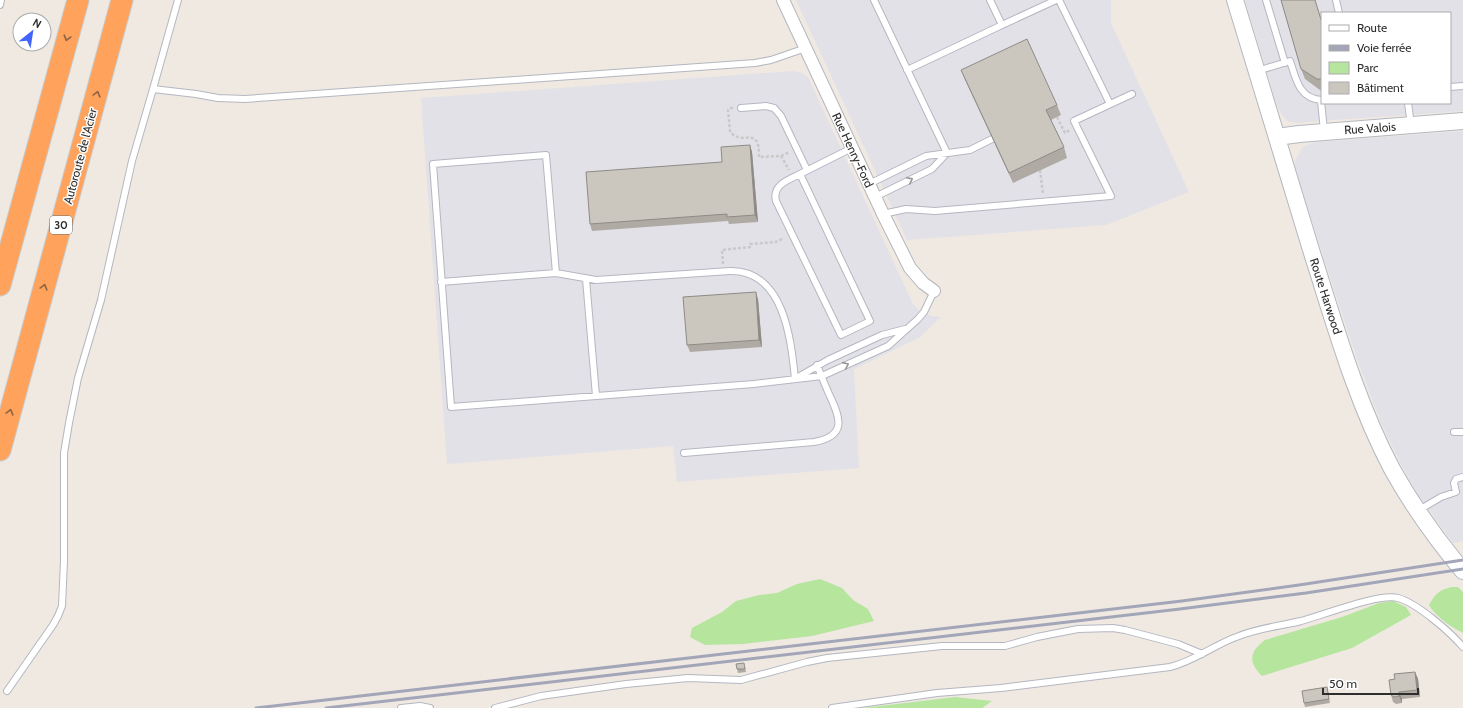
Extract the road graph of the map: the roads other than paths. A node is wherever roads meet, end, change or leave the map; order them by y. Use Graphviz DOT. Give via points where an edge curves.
graph roads {
  1 [pos="1,0"];
  2 [pos="78,0"];
  3 [pos="122,0"];
  4 [pos="178,0"];
  5 [pos="783,0"];
  6 [pos="874,0"];
  7 [pos="990,0"];
  8 [pos="1056,0"];
  9 [pos="1059,0"];
  10 [pos="1236,0"];
  11 [pos="1266,0"];
  12 [pos="1336,0"];
  13 [pos="0,5"];
  14 [pos="1339,12"];
  15 [pos="1002,25"];
  16 [pos="806,48"];
  17 [pos="1285,63"];
  18 [pos="907,70"];
  19 [pos="1256,71"];
  20 [pos="1463,86"];
  21 [pos="1451,87"];
  22 [pos="153,89"];
  23 [pos="1132,94"];
  24 [pos="1321,100"];
  25 [pos="1110,104"];
  26 [pos="1321,104"];
  27 [pos="1408,104"];
  28 [pos="738,108"];
  29 [pos="1463,121"];
  30 [pos="1411,125"];
  31 [pos="1324,132"];
  32 [pos="1277,137"];
  33 [pos="992,139"];
  34 [pos="852,148"];
  35 [pos="947,153"];
  36 [pos="35,156"];
  37 [pos="807,170"];
  38 [pos="800,174"];
  39 [pos="869,184"];
  40 [pos="875,197"];
  41 [pos="883,214"];
  42 [pos="0,245"];
  43 [pos="556,274"];
  44 [pos="586,278"];
  45 [pos="441,282"];
  46 [pos="0,285"];
  47 [pos="934,291"];
  48 [pos="907,328"];
  49 [pos="817,365"];
  50 [pos="822,376"];
  51 [pos="795,379"];
  52 [pos="596,396"];
  53 [pos="1454,432"];
  54 [pos="1463,432"];
  55 [pos="0,450"];
  56 [pos="684,453"];
  57 [pos="1463,477"];
  58 [pos="1418,511"];
  59 [pos="1463,570"];
  60 [pos="1463,647"];
  61 [pos="1202,654"];
  62 [pos="7,691"];
  63 [pos="401,708"];
  64 [pos="430,708"];
  65 [pos="495,708"];
  66 [pos="832,708"];
  1 -- 13 [label="lane"];
  2 -- 36 [label="highway, one-way"];
  55 -- 3 [label="highway, Autoroute de l'Acier / 30, one-way"];
  4 -- 22 [label="lane"];
  5 -- 16 [label="street, Rue Henry-Ford"];
  6 -- 18 [label="lane"];
  7 -- 15 [label="lane"];
  8 -- 15 [label="lane"];
  9 -- 25 [label="lane"];
  10 -- 19 [label="main road, Route Harwood"];
  11 -- 17 [label="lane"];
  12 -- 14 [label="lane"];
  15 -- 18 [label="lane"];
  16 -- 22 [label="lane" via="755,63 245,99"];
  16 -- 34 [label="street, Rue Henry-Ford"];
  17 -- 19 [label="lane"];
  17 -- 24 [label="lane" via="1290,61 1298,87 1303,93 1315,100"];
  18 -- 35 [label="lane"];
  19 -- 32 [label="main road, Route Harwood"];
  20 -- 21 [label="lane"];
  22 -- 62 [label="lane" via="132,161 101,300 78,378 69,423 64,453 62,606 53,625"];
  23 -- 25 [label="lane"];
  25 -- 41 [label="lane" via="1074,121 1111,196 935,210 906,208"];
  26 -- 31 [label="lane"];
  27 -- 30 [label="lane"];
  28 -- 37 [label="lane" via="774,108 781,116"];
  29 -- 30 [label="main road, Rue Valois"];
  30 -- 31 [label="main road, Rue Valois"];
  31 -- 32 [label="main road, Rue Valois"];
  32 -- 58 [label="main road, Route Harwood" via="1329,308 1358,391 1384,452"];
  33 -- 35 [label="lane" via="970,150"];
  34 -- 37 [label="lane"];
  34 -- 39 [label="street, Rue Henry-Ford"];
  35 -- 39 [label="lane" via="926,156"];
  40 -- 35 [label="lane, one-way" via="932,169"];
  36 -- 42 [label="highway"];
  36 -- 46 [label="highway"];
  37 -- 38 [label="lane"];
  38 -- 38 [label="lane" via="778,187 775,192 776,201 841,335 870,321"];
  39 -- 40 [label="street, Rue Henry-Ford"];
  40 -- 41 [label="street, Rue Henry-Ford"];
  41 -- 47 [label="street, Rue Henry-Ford" via="910,268"];
  43 -- 44 [label="lane"];
  43 -- 45 [label="lane"];
  43 -- 45 [label="lane" via="546,155 433,164"];
  44 -- 51 [label="lane" via="596,280 736,270 751,274 772,294 782,312 790,336"];
  44 -- 52 [label="lane"];
  45 -- 52 [label="lane" via="451,406"];
  47 -- 48 [label="lane" via="924,312"];
  48 -- 49 [label="lane" via="882,335"];
  50 -- 48 [label="lane, one-way" via="888,346"];
  49 -- 50 [label="lane"];
  49 -- 51 [label="lane"];
  50 -- 51 [label="lane"];
  50 -- 56 [label="lane" via="839,420 836,431 828,438 814,442"];
  51 -- 52 [label="lane"];
  53 -- 54 [label="lane"];
  57 -- 58 [label="lane" via="1456,479 1454,483 1456,492 1441,497"];
  58 -- 59 [label="main road, Route Harwood"];
  60 -- 61 [label="lane" via="1420,610 1403,599 1390,597 1238,636"];
  61 -- 65 [label="lane" via="1178,644 1125,630 1078,629 1005,646 953,645 827,658 741,680 688,678 626,684 541,696"];
  61 -- 66 [label="lane" via="1170,667 1001,688 938,693"];
  63 -- 64 [label="lane"];
}
